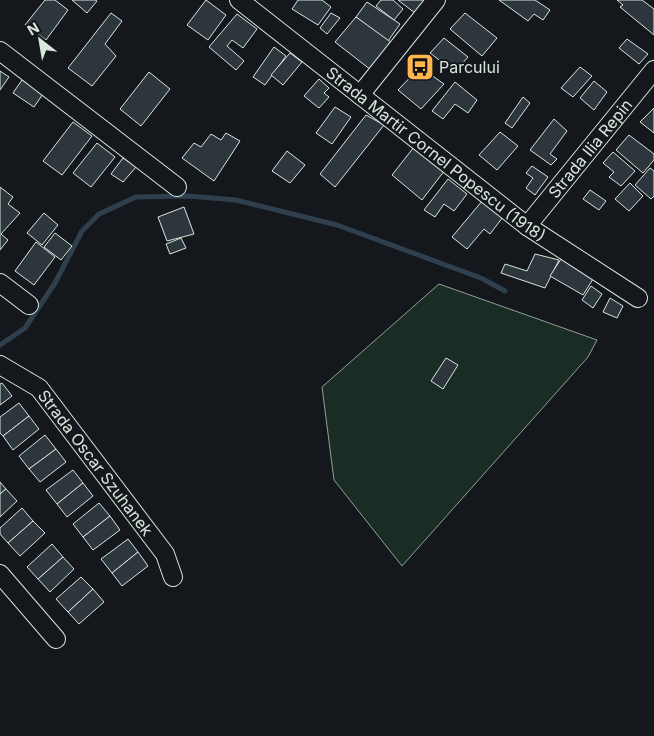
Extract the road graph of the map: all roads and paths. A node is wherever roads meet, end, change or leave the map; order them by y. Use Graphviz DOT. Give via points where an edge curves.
graph roads {
  1 [pos="239,0"];
  2 [pos="436,0"];
  3 [pos="0,51"];
  4 [pos="654,70"];
  5 [pos="360,95"];
  6 [pos="177,187"];
  7 [pos="527,226"];
  8 [pos="0,283"];
  9 [pos="638,298"];
  10 [pos="29,305"];
  11 [pos="0,364"];
  12 [pos="0,574"];
  13 [pos="173,577"];
  14 [pos="56,639"];
  1 -- 5 [label="street, Strada Martir Cornel Popescu (1918)"];
  2 -- 5 [label="street"];
  3 -- 6 [label="street"];
  4 -- 7 [label="street, Strada Ilia Repin"];
  5 -- 7 [label="street, Strada Martir Cornel Popescu (1918)"];
  7 -- 9 [label="street, Strada Martir Cornel Popescu (1918)"];
  8 -- 10 [label="street"];
  11 -- 13 [label="street, Strada Oscar Szuhanek" via="39,388 165,554"];
  12 -- 14 [label="street"];
}
